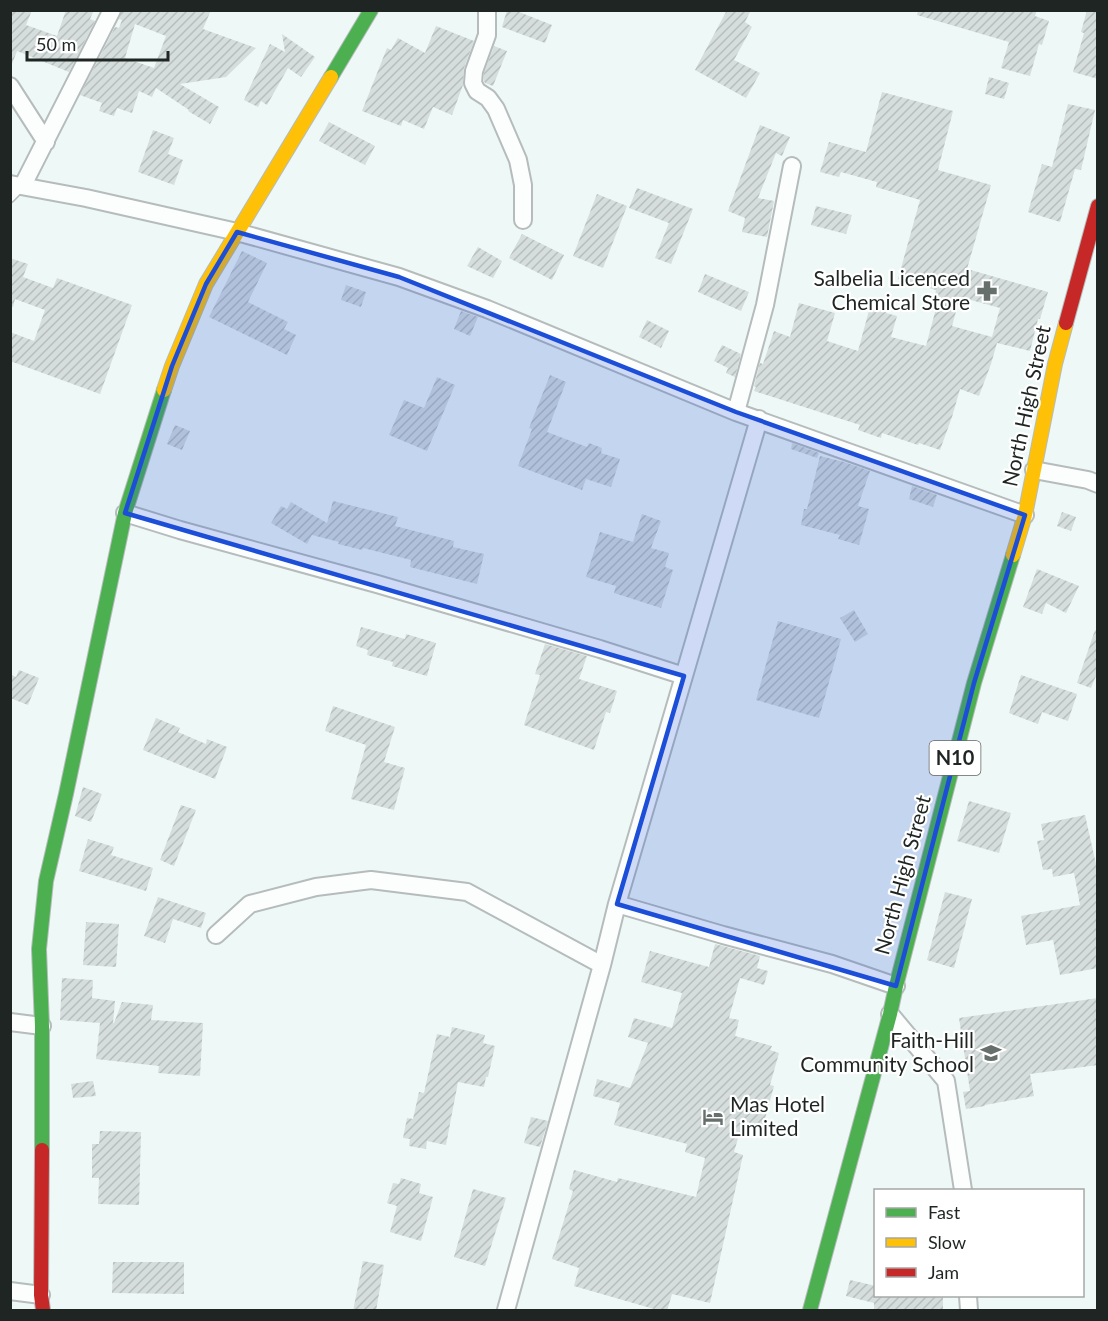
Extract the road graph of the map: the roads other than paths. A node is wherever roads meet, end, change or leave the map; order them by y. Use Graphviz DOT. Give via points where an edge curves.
graph roads {
  1 [pos="112,10"];
  2 [pos="372,10"];
  3 [pos="487,10"];
  4 [pos="10,86"];
  5 [pos="46,142"];
  6 [pos="792,166"];
  7 [pos="17,184"];
  8 [pos="10,198"];
  9 [pos="1098,206"];
  10 [pos="523,220"];
  11 [pos="237,232"];
  12 [pos="736,412"];
  13 [pos="759,419"];
  14 [pos="1034,470"];
  15 [pos="1098,484"];
  16 [pos="125,513"];
  17 [pos="1025,515"];
  18 [pos="684,676"];
  19 [pos="617,904"];
  20 [pos="216,935"];
  21 [pos="602,965"];
  22 [pos="896,986"];
  23 [pos="890,1014"];
  24 [pos="10,1022"];
  25 [pos="42,1026"];
  26 [pos="963,1189"];
  27 [pos="10,1291"];
  28 [pos="42,1303"];
  29 [pos="506,1311"];
  30 [pos="810,1311"];
  1 -- 5 [label="street"];
  2 -- 11 [label="main road"];
  3 -- 10 [label="street" via="487,35 472,83 496,109 518,160"];
  4 -- 5 [label="street"];
  5 -- 7 [label="street"];
  6 -- 12 [label="street" via="765,305"];
  7 -- 8 [label="lane"];
  7 -- 11 [label="street"];
  9 -- 14 [label="main road, North High Street / N10" via="1055,364"];
  11 -- 12 [label="street" via="399,277 487,309"];
  11 -- 16 [label="main road" via="206,284 172,366"];
  12 -- 13 [label="street"];
  13 -- 17 [label="street"];
  13 -- 18 [label="street"];
  14 -- 15 [label="street"];
  14 -- 17 [label="main road, North High Street / N10"];
  16 -- 18 [label="street" via="600,648"];
  16 -- 25 [label="main road" via="46,881 39,949"];
  17 -- 22 [label="main road, North High Street / N10" via="974,683"];
  18 -- 19 [label="street"];
  19 -- 21 [label="street"];
  19 -- 22 [label="street" via="832,964"];
  20 -- 21 [label="street" via="250,904 316,887 370,880 467,892"];
  21 -- 29 [label="street"];
  22 -- 23 [label="main road, North High Street / N10"];
  23 -- 26 [label="street" via="946,1081"];
  23 -- 30 [label="main road, North High Street / N10"];
  24 -- 25 [label="street"];
  25 -- 28 [label="main road"];
  27 -- 28 [label="street"];
}
